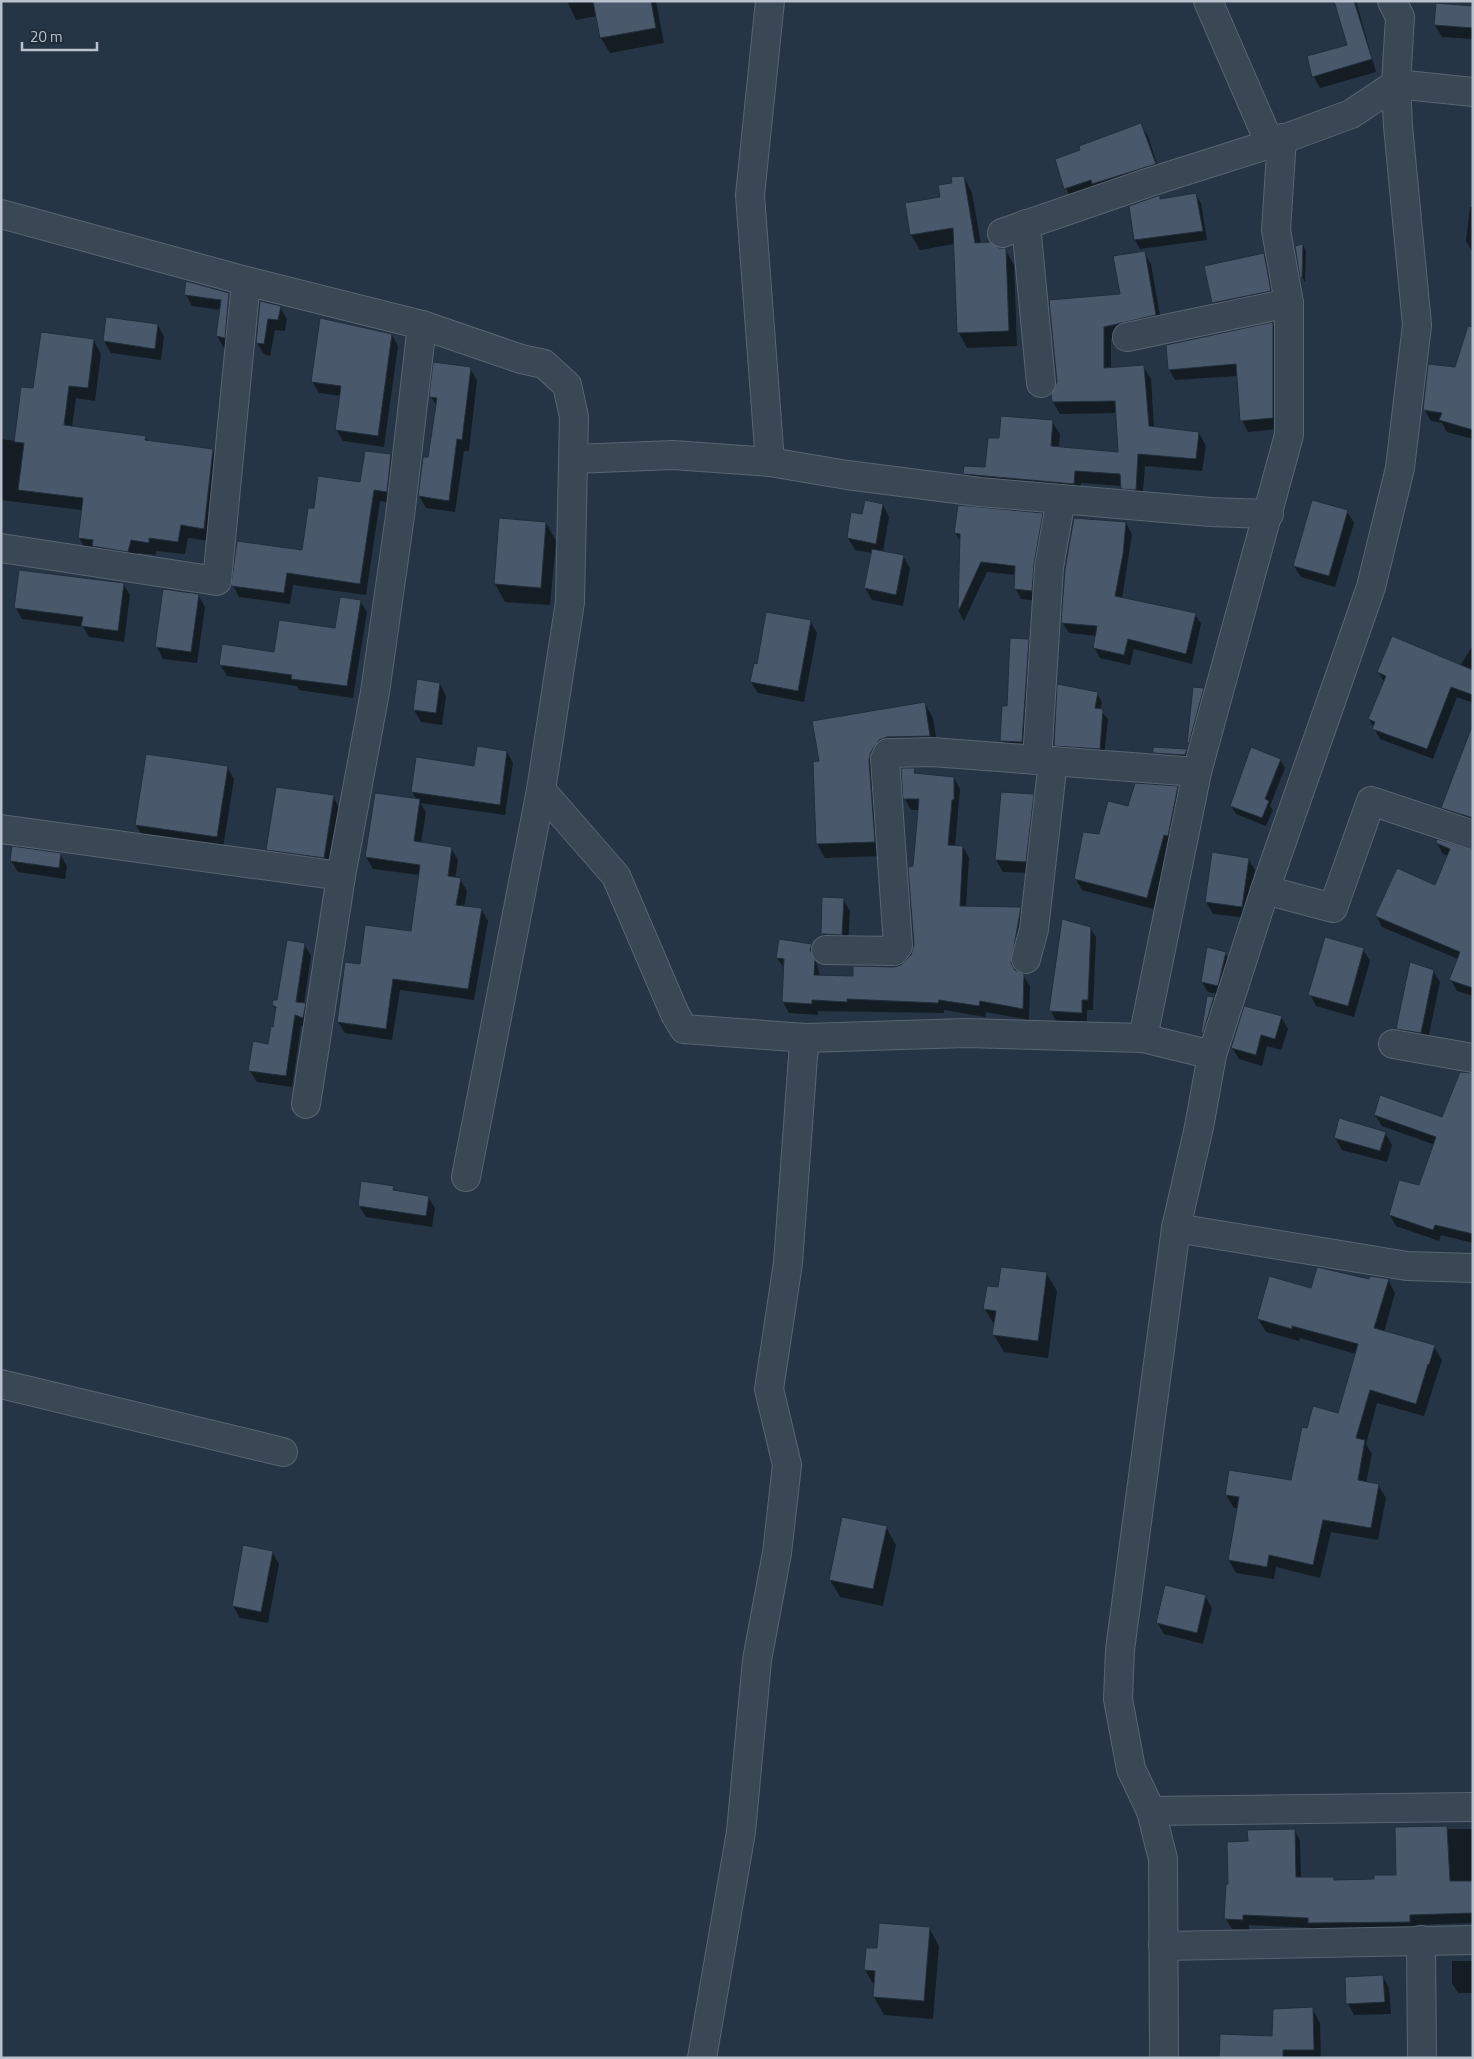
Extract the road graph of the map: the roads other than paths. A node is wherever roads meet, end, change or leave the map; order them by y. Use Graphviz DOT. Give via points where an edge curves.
graph roads {
  1 [pos="770,1"];
  2 [pos="1208,1"];
  3 [pos="1392,1"];
  4 [pos="1396,84"];
  5 [pos="1473,92"];
  6 [pos="1276,141"];
  7 [pos="1,214"];
  8 [pos="246,281"];
  9 [pos="1289,303"];
  10 [pos="422,325"];
  11 [pos="1127,337"];
  12 [pos="1041,383"];
  13 [pos="574,459"];
  14 [pos="770,462"];
  15 [pos="1061,499"];
  16 [pos="1269,514"];
  17 [pos="1,548"];
  18 [pos="1045,760"];
  19 [pos="1197,772"];
  20 [pos="541,790"];
  21 [pos="1,829"];
  22 [pos="1473,834"];
  23 [pos="341,876"];
  24 [pos="1265,890"];
  25 [pos="826,950"];
  26 [pos="1026,959"];
  27 [pos="806,1038"];
  28 [pos="1143,1038"];
  29 [pos="1393,1044"];
  30 [pos="1212,1055"];
  31 [pos="1473,1058"];
  32 [pos="306,1104"];
  33 [pos="466,1177"];
  34 [pos="1176,1228"];
  35 [pos="1473,1268"];
  36 [pos="1,1384"];
  37 [pos="284,1452"];
  38 [pos="1473,1807"];
  39 [pos="1151,1811"];
  40 [pos="1421,1940"];
  41 [pos="1473,1940"];
  42 [pos="1163,1946"];
  43 [pos="702,2058"];
  44 [pos="1164,2058"];
  45 [pos="1422,2058"];
  1 -- 14 [label="street" via="750,195"];
  2 -- 6 [label="street"];
  3 -- 4 [label="street" via="1400,17"];
  4 -- 5 [label="street"];
  4 -- 6 [label="street" via="1351,114"];
  4 -- 24 [label="street" via="1417,325 1400,468 1371,587"];
  6 -- 9 [label="street" via="1276,230"];
  6 -- 12 [label="street" via="1014,228"];
  7 -- 8 [label="street"];
  8 -- 10 [label="street"];
  8 -- 17 [label="street" via="217,581"];
  9 -- 11 [label="street"];
  9 -- 16 [label="street" via="1289,435"];
  10 -- 13 [label="street" via="544,364 567,385 574,417"];
  10 -- 23 [label="street" via="375,692"];
  13 -- 14 [label="street" via="673,456"];
  13 -- 20 [label="street" via="570,602"];
  14 -- 15 [label="street" via="885,480"];
  15 -- 16 [label="street"];
  15 -- 18 [label="street" via="1049,567"];
  16 -- 19 [label="street"];
  18 -- 19 [label="street"];
  18 -- 25 [label="street" via="932,752 888,753 885,759 898,946 894,950"];
  18 -- 26 [label="street" via="1034,929"];
  19 -- 28 [label="street"];
  20 -- 27 [label="street" via="616,876 674,1014 684,1029"];
  20 -- 33 [label="street"];
  21 -- 23 [label="street"];
  22 -- 24 [label="street" via="1371,801 1333,908"];
  23 -- 32 [label="street"];
  24 -- 30 [label="street"];
  27 -- 28 [label="street" via="966,1033"];
  27 -- 43 [label="street" via="802,1056 788,1263 769,1389 787,1465 777,1553 758,1660 741,1832"];
  28 -- 30 [label="street"];
  29 -- 31 [label="street"];
  30 -- 34 [label="street"];
  34 -- 35 [label="street" via="1406,1266"];
  34 -- 39 [label="street" via="1120,1650 1118,1699 1131,1769"];
  36 -- 37 [label="street"];
  38 -- 39 [label="street"];
  39 -- 42 [label="street" via="1163,1859"];
  40 -- 41 [label="street"];
  40 -- 42 [label="street"];
  40 -- 45 [label="street"];
  42 -- 44 [label="street"];
}
